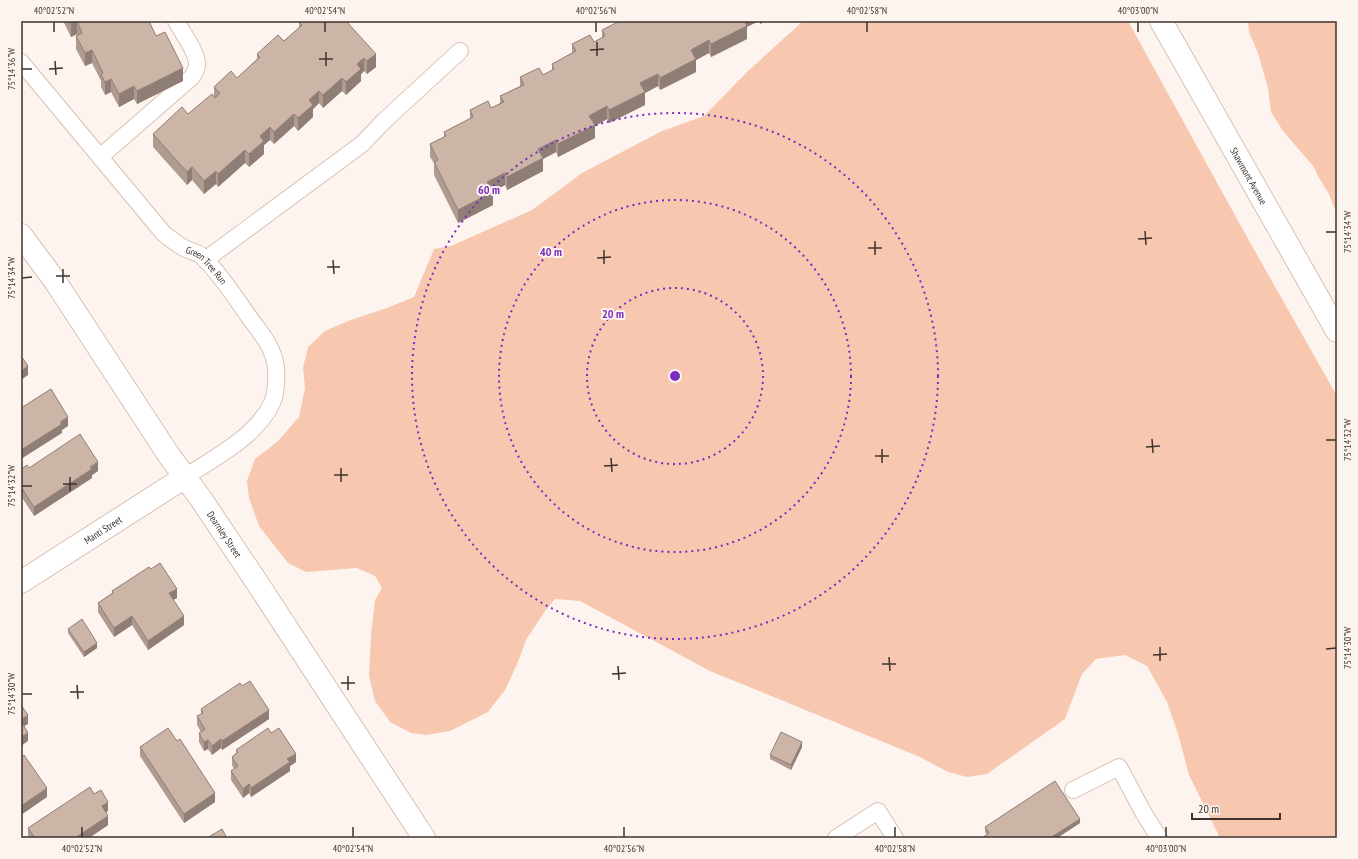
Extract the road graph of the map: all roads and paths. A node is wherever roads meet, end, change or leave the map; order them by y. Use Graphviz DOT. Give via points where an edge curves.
graph roads {
  1 [pos="176,21"];
  2 [pos="1160,21"];
  3 [pos="460,51"];
  4 [pos="21,62"];
  5 [pos="100,157"];
  6 [pos="21,234"];
  7 [pos="205,260"];
  8 [pos="1337,331"];
  9 [pos="185,477"];
  10 [pos="21,582"];
  11 [pos="1074,790"];
  12 [pos="424,838"];
  13 [pos="836,838"];
  14 [pos="895,838"];
  15 [pos="1159,838"];
  1 -- 5 [label="lane" via="195,55 197,65 192,77"];
  2 -- 8 [label="street, Shawmont Avenue"];
  3 -- 7 [label="lane" via="362,144"];
  4 -- 5 [label="lane, Green Tree Run"];
  5 -- 7 [label="lane, Green Tree Run" via="164,234"];
  6 -- 9 [label="street, Dearnley Street"];
  7 -- 9 [label="lane, Green Tree Run" via="266,340 275,360 276,388 266,414 254,428"];
  9 -- 10 [label="street, Manti Street"];
  9 -- 12 [label="street, Dearnley Street" via="202,499"];
  11 -- 15 [label="lane" via="1120,767"];
  13 -- 14 [label="lane" via="878,811"];
}
